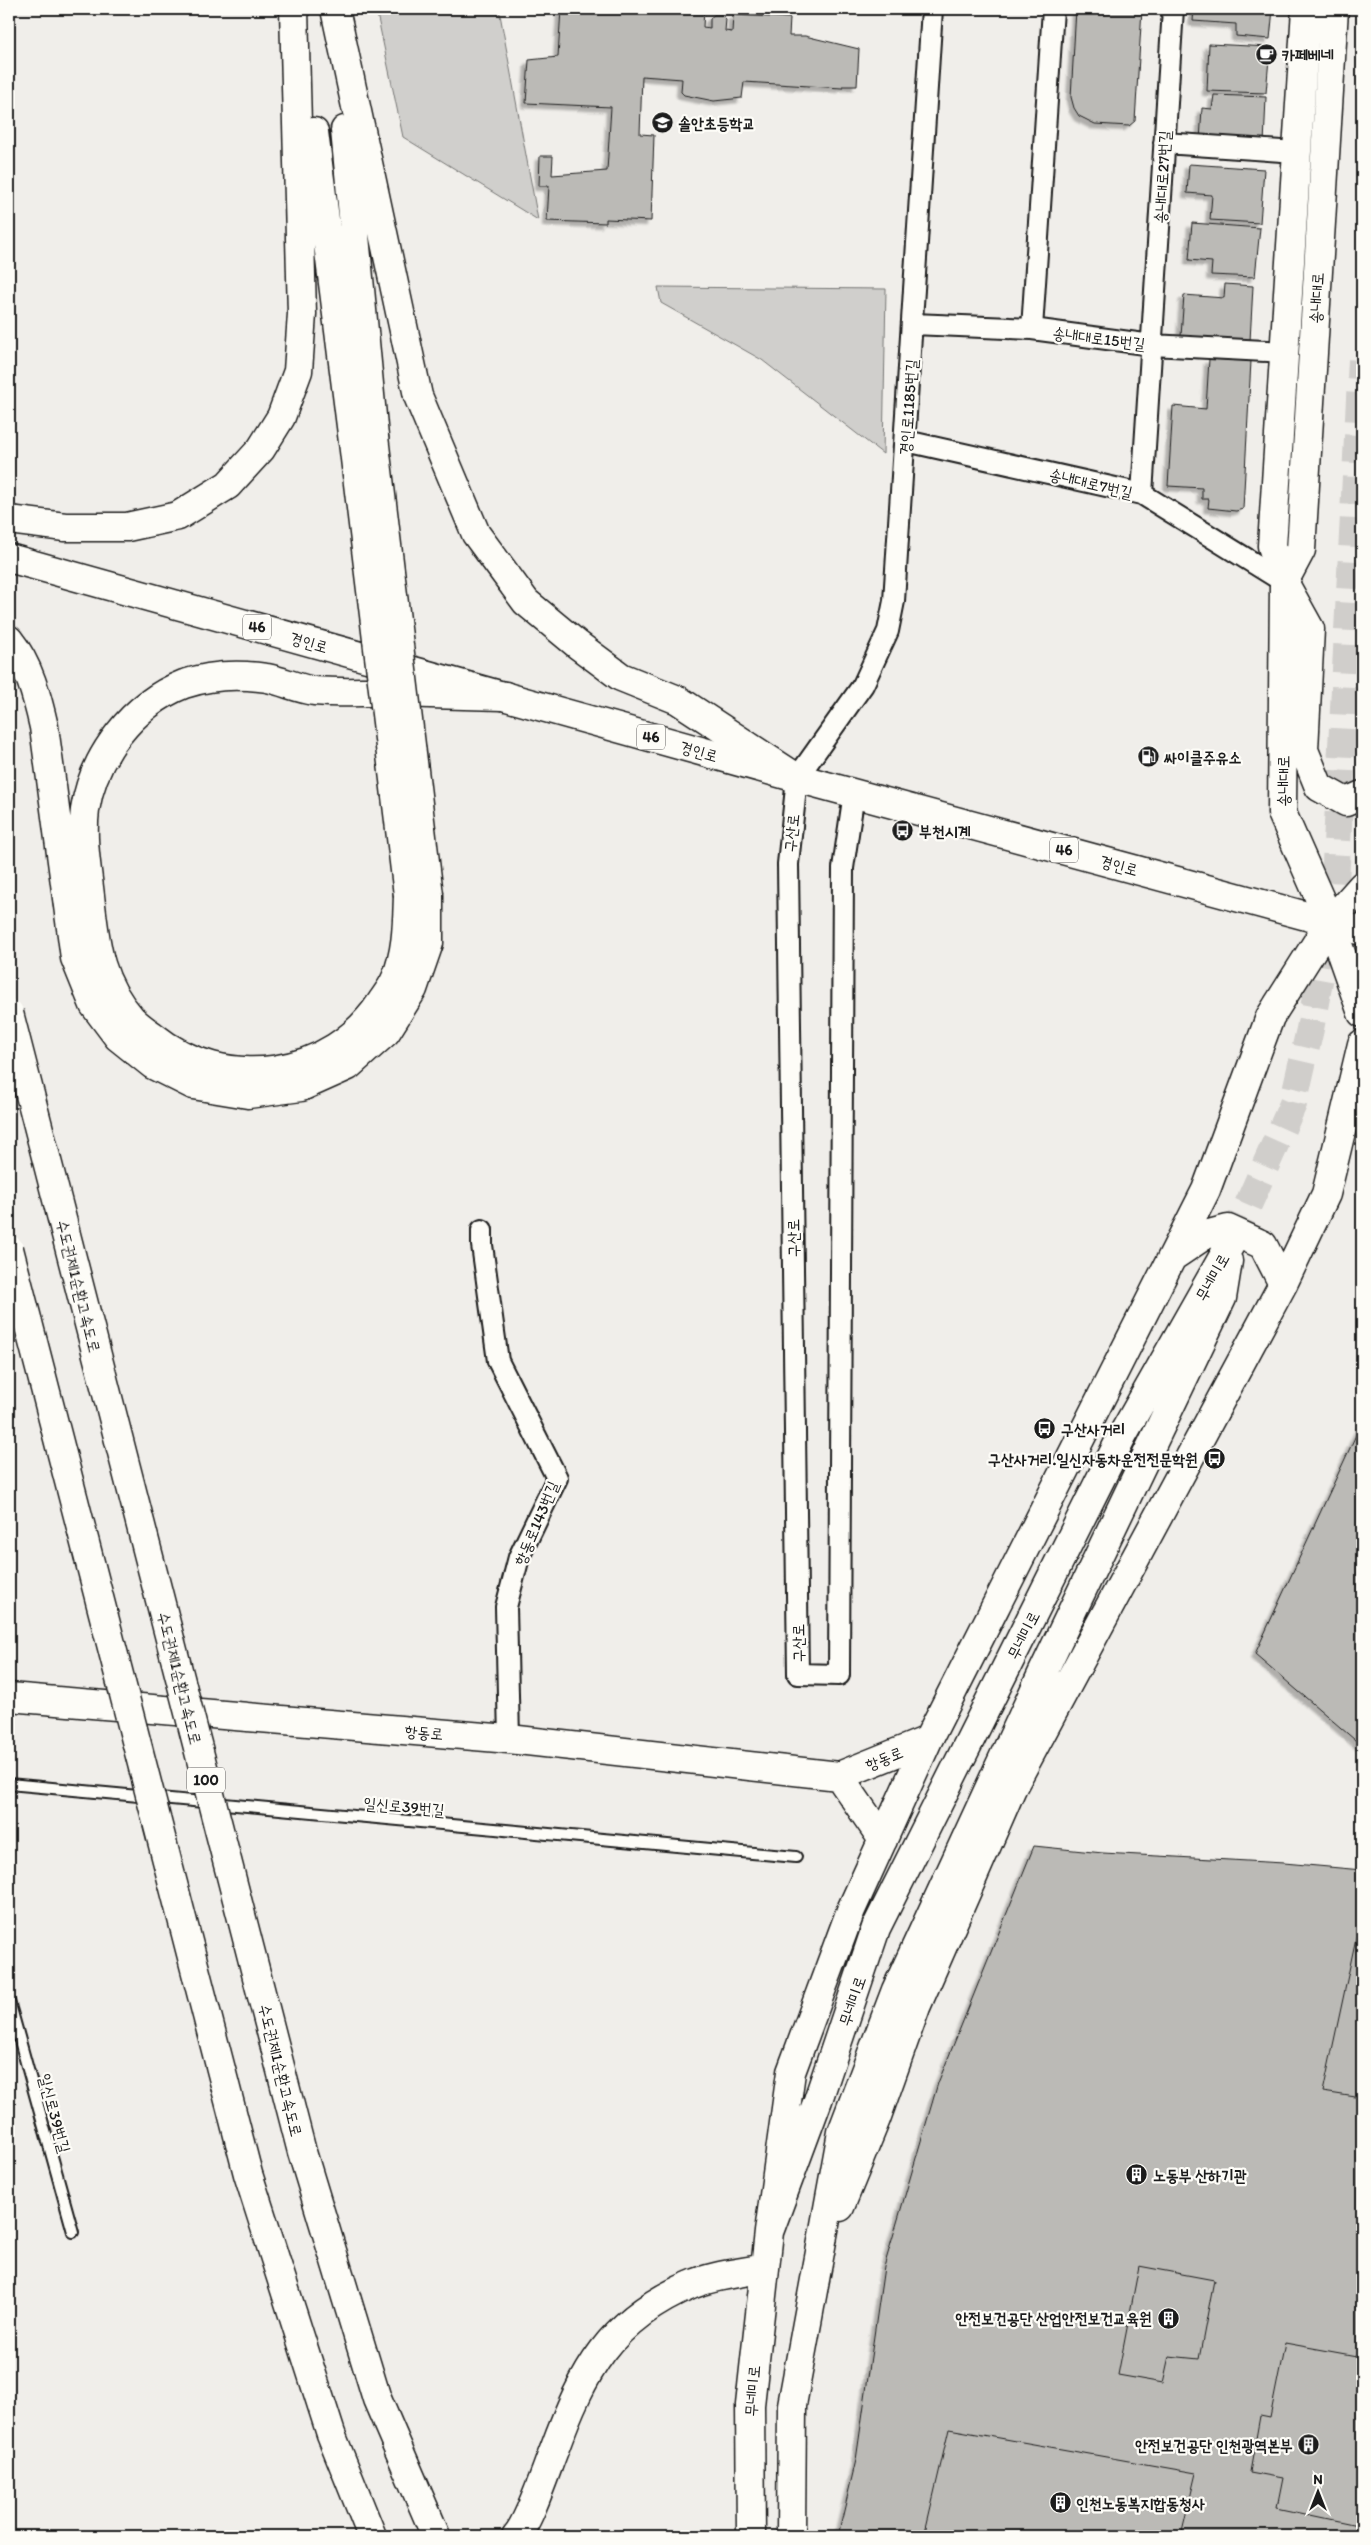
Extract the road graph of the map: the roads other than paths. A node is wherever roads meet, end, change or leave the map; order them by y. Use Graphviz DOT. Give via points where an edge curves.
graph roads {
  1 [pos="296,9"];
  2 [pos="334,9"];
  3 [pos="932,9"];
  4 [pos="1053,9"];
  5 [pos="1172,9"];
  6 [pos="1306,9"];
  7 [pos="1334,9"];
  8 [pos="1164,143"];
  9 [pos="1297,152"];
  10 [pos="913,324"];
  11 [pos="1032,329"];
  12 [pos="1152,345"];
  13 [pos="1285,352"];
  14 [pos="364,439"];
  15 [pos="906,441"];
  16 [pos="1142,494"];
  17 [pos="9,520"];
  18 [pos="9,558"];
  19 [pos="1284,582"];
  20 [pos="9,640"];
  21 [pos="505,696"];
  22 [pos="798,778"];
  23 [pos="854,793"];
  24 [pos="1362,795"];
  25 [pos="1362,886"];
  26 [pos="419,895"];
  27 [pos="1330,922"];
  28 [pos="1362,931"];
  29 [pos="9,1013"];
  30 [pos="1362,1014"];
  31 [pos="1362,1044"];
  32 [pos="482,1230"];
  33 [pos="9,1249"];
  34 [pos="1173,1256"];
  35 [pos="1283,1284"];
  36 [pos="9,1697"];
  37 [pos="508,1739"];
  38 [pos="928,1740"];
  39 [pos="839,1776"];
  40 [pos="9,1784"];
  41 [pos="883,1840"];
  42 [pos="796,1857"];
  43 [pos="9,2001"];
  44 [pos="73,2232"];
  45 [pos="769,2232"];
  46 [pos="821,2253"];
  47 [pos="765,2268"];
  48 [pos="372,2536"];
  49 [pos="436,2536"];
  50 [pos="516,2536"];
  51 [pos="751,2536"];
  52 [pos="791,2536"];
  1 -- 14 [label="main road"];
  1 -- 17 [label="main road" via="302,314 298,371 281,416 261,449 228,485 178,516 126,527 65,526"];
  2 -- 14 [label="main road"];
  2 -- 22 [label="main road" via="418,396 476,534 526,602 578,645 621,677 678,700"];
  3 -- 10 [label="street, 경인로1185번길"];
  4 -- 11 [label="street"];
  5 -- 8 [label="street, 송내대로27번길"];
  6 -- 9 [label="main road, 송내대로"];
  7 -- 19 [label="main road, 송내대로" via="1301,550"];
  8 -- 9 [label="street"];
  8 -- 12 [label="street, 송내대로27번길"];
  9 -- 13 [label="main road, 송내대로"];
  10 -- 11 [label="street, 송내대로15번길"];
  10 -- 15 [label="street, 경인로1185번길"];
  11 -- 12 [label="street, 송내대로15번길"];
  12 -- 13 [label="street, 송내대로15번길"];
  12 -- 16 [label="street, 송내대로27번길"];
  13 -- 19 [label="main road, 송내대로" via="1272,546"];
  14 -- 26 [label="main road, bridge"];
  15 -- 16 [label="street, 송내대로7번길"];
  15 -- 22 [label="street, 경인로1185번길" via="894,601 888,631 863,685"];
  16 -- 19 [label="street, 송내대로7번길"];
  18 -- 21 [label="main road, 경인로 / 46"];
  19 -- 24 [label="main road" via="1310,629 1304,750 1319,787 1346,802"];
  19 -- 27 [label="main road, 송내대로" via="1282,813"];
  20 -- 26 [label="main road" via="19,653 37,694 44,727 75,958 94,1005 118,1036 153,1065 193,1085 248,1094 301,1087 348,1066 386,1032 413,989 429,943"];
  21 -- 22 [label="main road, 경인로 / 46"];
  21 -- 26 [label="main road" via="315,691 266,678 222,675 185,684 157,698 132,717 110,746 95,776 85,811 85,852 97,955 111,989 132,1019 163,1045 199,1064 249,1072 299,1066 336,1049 371,1019 396,980"];
  22 -- 23 [label="main road, 경인로 / 46"];
  22 -- 23 [label="street, 구산로" via="788,864 798,1674 839,1675 843,868"];
  23 -- 27 [label="main road, 경인로 / 46"];
  25 -- 27 [label="main road"];
  27 -- 28 [label="main road, 경인로 / 46"];
  27 -- 30 [label="main road, 송내대로"];
  27 -- 34 [label="main road" via="1270,1017 1206,1190"];
  29 -- 49 [label="main road, 수도권제1순환고속도로 / 100, bridge" via="302,2152 377,2399"];
  31 -- 35 [label="main road" via="1326,1194"];
  32 -- 37 [label="street, 항동로143번길" via="498,1361 557,1478 519,1557 506,1607"];
  33 -- 48 [label="main road, bridge" via="248,2174 330,2434"];
  34 -- 35 [label="main road" via="1205,1235 1228,1229 1263,1245"];
  34 -- 38 [label="main road"];
  35 -- 46 [label="main road" via="1012,1788 916,2007 876,2119"];
  36 -- 37 [label="main road, 항동로"];
  37 -- 39 [label="main road, 항동로"];
  38 -- 39 [label="main road, 항동로"];
  38 -- 41 [label="main road"];
  39 -- 41 [label="main road"];
  40 -- 42 [label="lane, 일신로39번길"];
  41 -- 45 [label="main road" via="851,1910 791,2072"];
  43 -- 44 [label="lane, 일신로39번길"];
  45 -- 46 [label="main road, 무네미로" via="876,1928 1123,1434 1231,1243 1222,1298 1042,1674 896,1990 842,2132"];
  45 -- 47 [label="main road, 무네미로"];
  46 -- 52 [label="main road, 무네미로" via="792,2405"];
  47 -- 50 [label="main road" via="692,2284 637,2314 597,2355 570,2406 542,2480"];
  47 -- 51 [label="main road, 무네미로" via="750,2405"];
}
